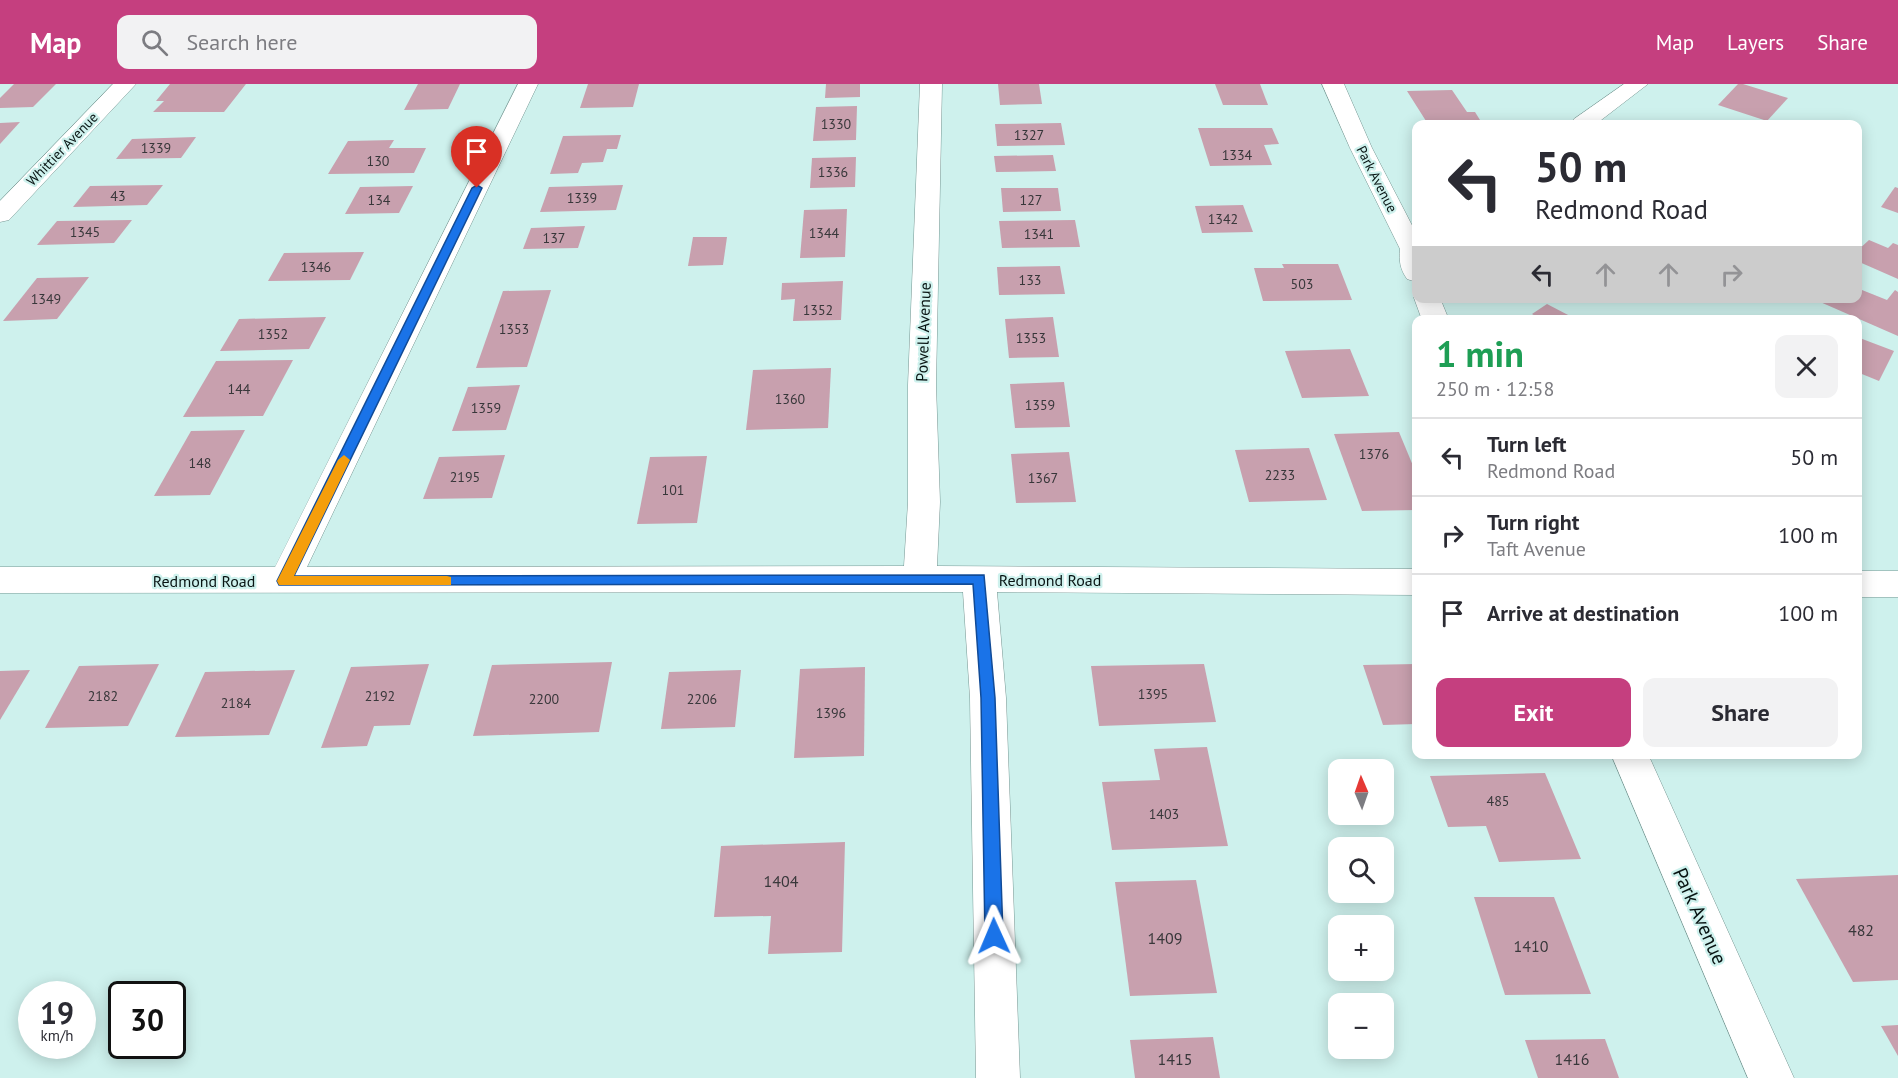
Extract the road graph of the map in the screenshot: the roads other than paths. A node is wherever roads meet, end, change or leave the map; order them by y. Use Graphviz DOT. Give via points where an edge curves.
graph roads {
  1 [pos="125,84"];
  2 [pos="528,84"];
  3 [pos="931,84"];
  4 [pos="1333,84"];
  5 [pos="1638,84"];
  6 [pos="1588,120"];
  7 [pos="0,215"];
  8 [pos="1412,243"];
  9 [pos="979,579"];
  10 [pos="0,580"];
  11 [pos="920,580"];
  12 [pos="284,581"];
  13 [pos="1412,582"];
  14 [pos="1631,759"];
  15 [pos="998,1078"];
  16 [pos="1771,1078"];
  1 -- 7 [label="street, Whittier Avenue"];
  2 -- 12 [label="street"];
  3 -- 11 [label="street, Powell Avenue"];
  4 -- 8 [label="street, Park Avenue" via="1361,148"];
  5 -- 6 [label="street"];
  9 -- 11 [label="street, Redmond Road"];
  9 -- 13 [label="street, Redmond Road"];
  9 -- 15 [label="street" via="988,698"];
  10 -- 12 [label="street, Redmond Road"];
  11 -- 12 [label="street, Redmond Road"];
  14 -- 16 [label="street, Park Avenue"];
}
